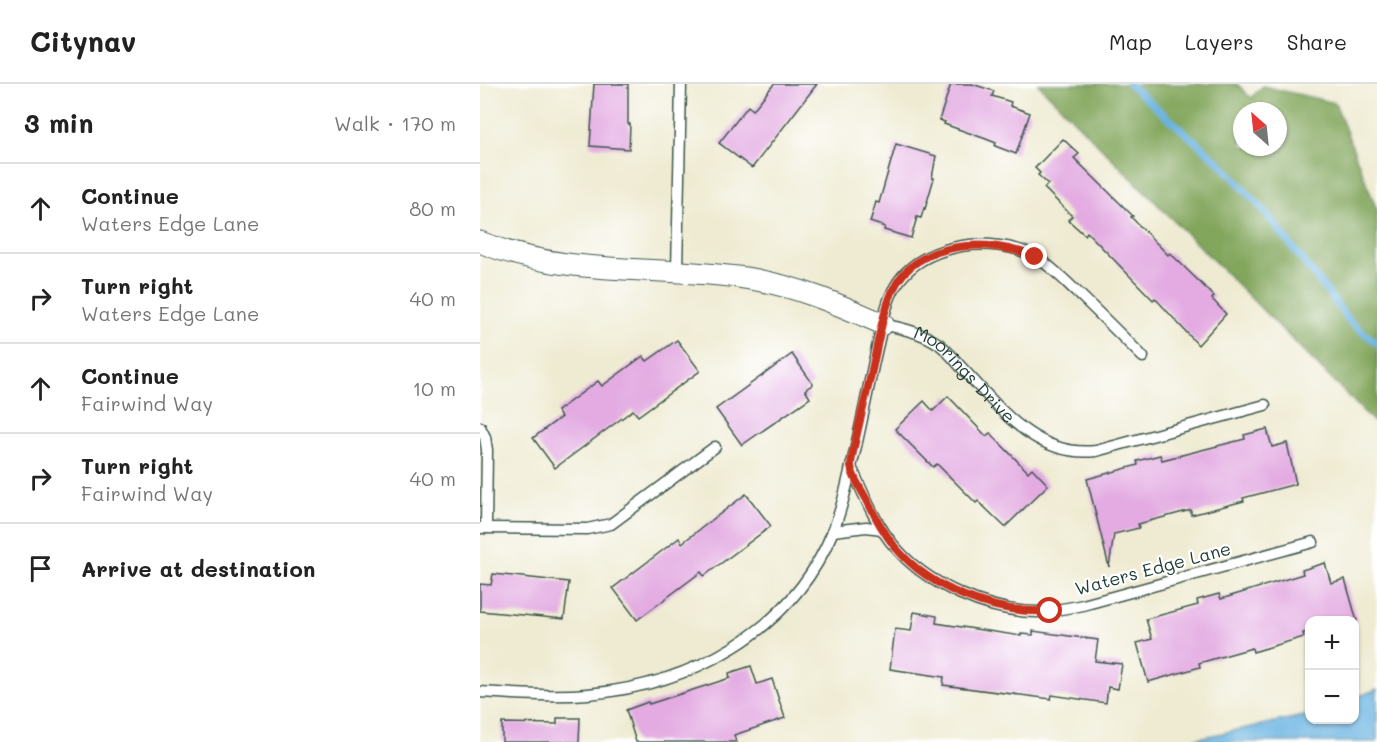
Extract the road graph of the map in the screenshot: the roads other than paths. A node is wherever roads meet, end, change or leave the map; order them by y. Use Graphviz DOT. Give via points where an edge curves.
graph roads {
  1 [pos="681,84"];
  2 [pos="480,242"];
  3 [pos="677,271"];
  4 [pos="883,324"];
  5 [pos="1143,357"];
  6 [pos="1265,405"];
  7 [pos="480,427"];
  8 [pos="715,447"];
  9 [pos="851,467"];
  10 [pos="483,528"];
  11 [pos="882,529"];
  12 [pos="833,531"];
  13 [pos="1313,542"];
  14 [pos="480,692"];
  1 -- 3 [label="lane"];
  2 -- 3 [label="street, Moorings Drive" via="559,264"];
  3 -- 4 [label="street, Moorings Drive" via="747,278 788,287"];
  4 -- 5 [label="lane" via="894,288 927,257 962,246 1004,247 1043,261"];
  4 -- 6 [label="lane, Moorings Drive" via="920,333 940,344 1024,431 1069,451 1103,449"];
  4 -- 9 [label="lane"];
  7 -- 10 [label="lane" via="487,450"];
  8 -- 10 [label="lane" via="611,524 587,529"];
  9 -- 11 [label="lane, Waters Edge Lane"];
  9 -- 12 [label="lane"];
  11 -- 12 [label="lane" via="866,526"];
  11 -- 13 [label="lane, Waters Edge Lane" via="902,554 933,580 973,598 1027,611 1101,601"];
  12 -- 14 [label="lane" via="811,572 772,619 736,646 696,668 643,685 587,694"];
}
